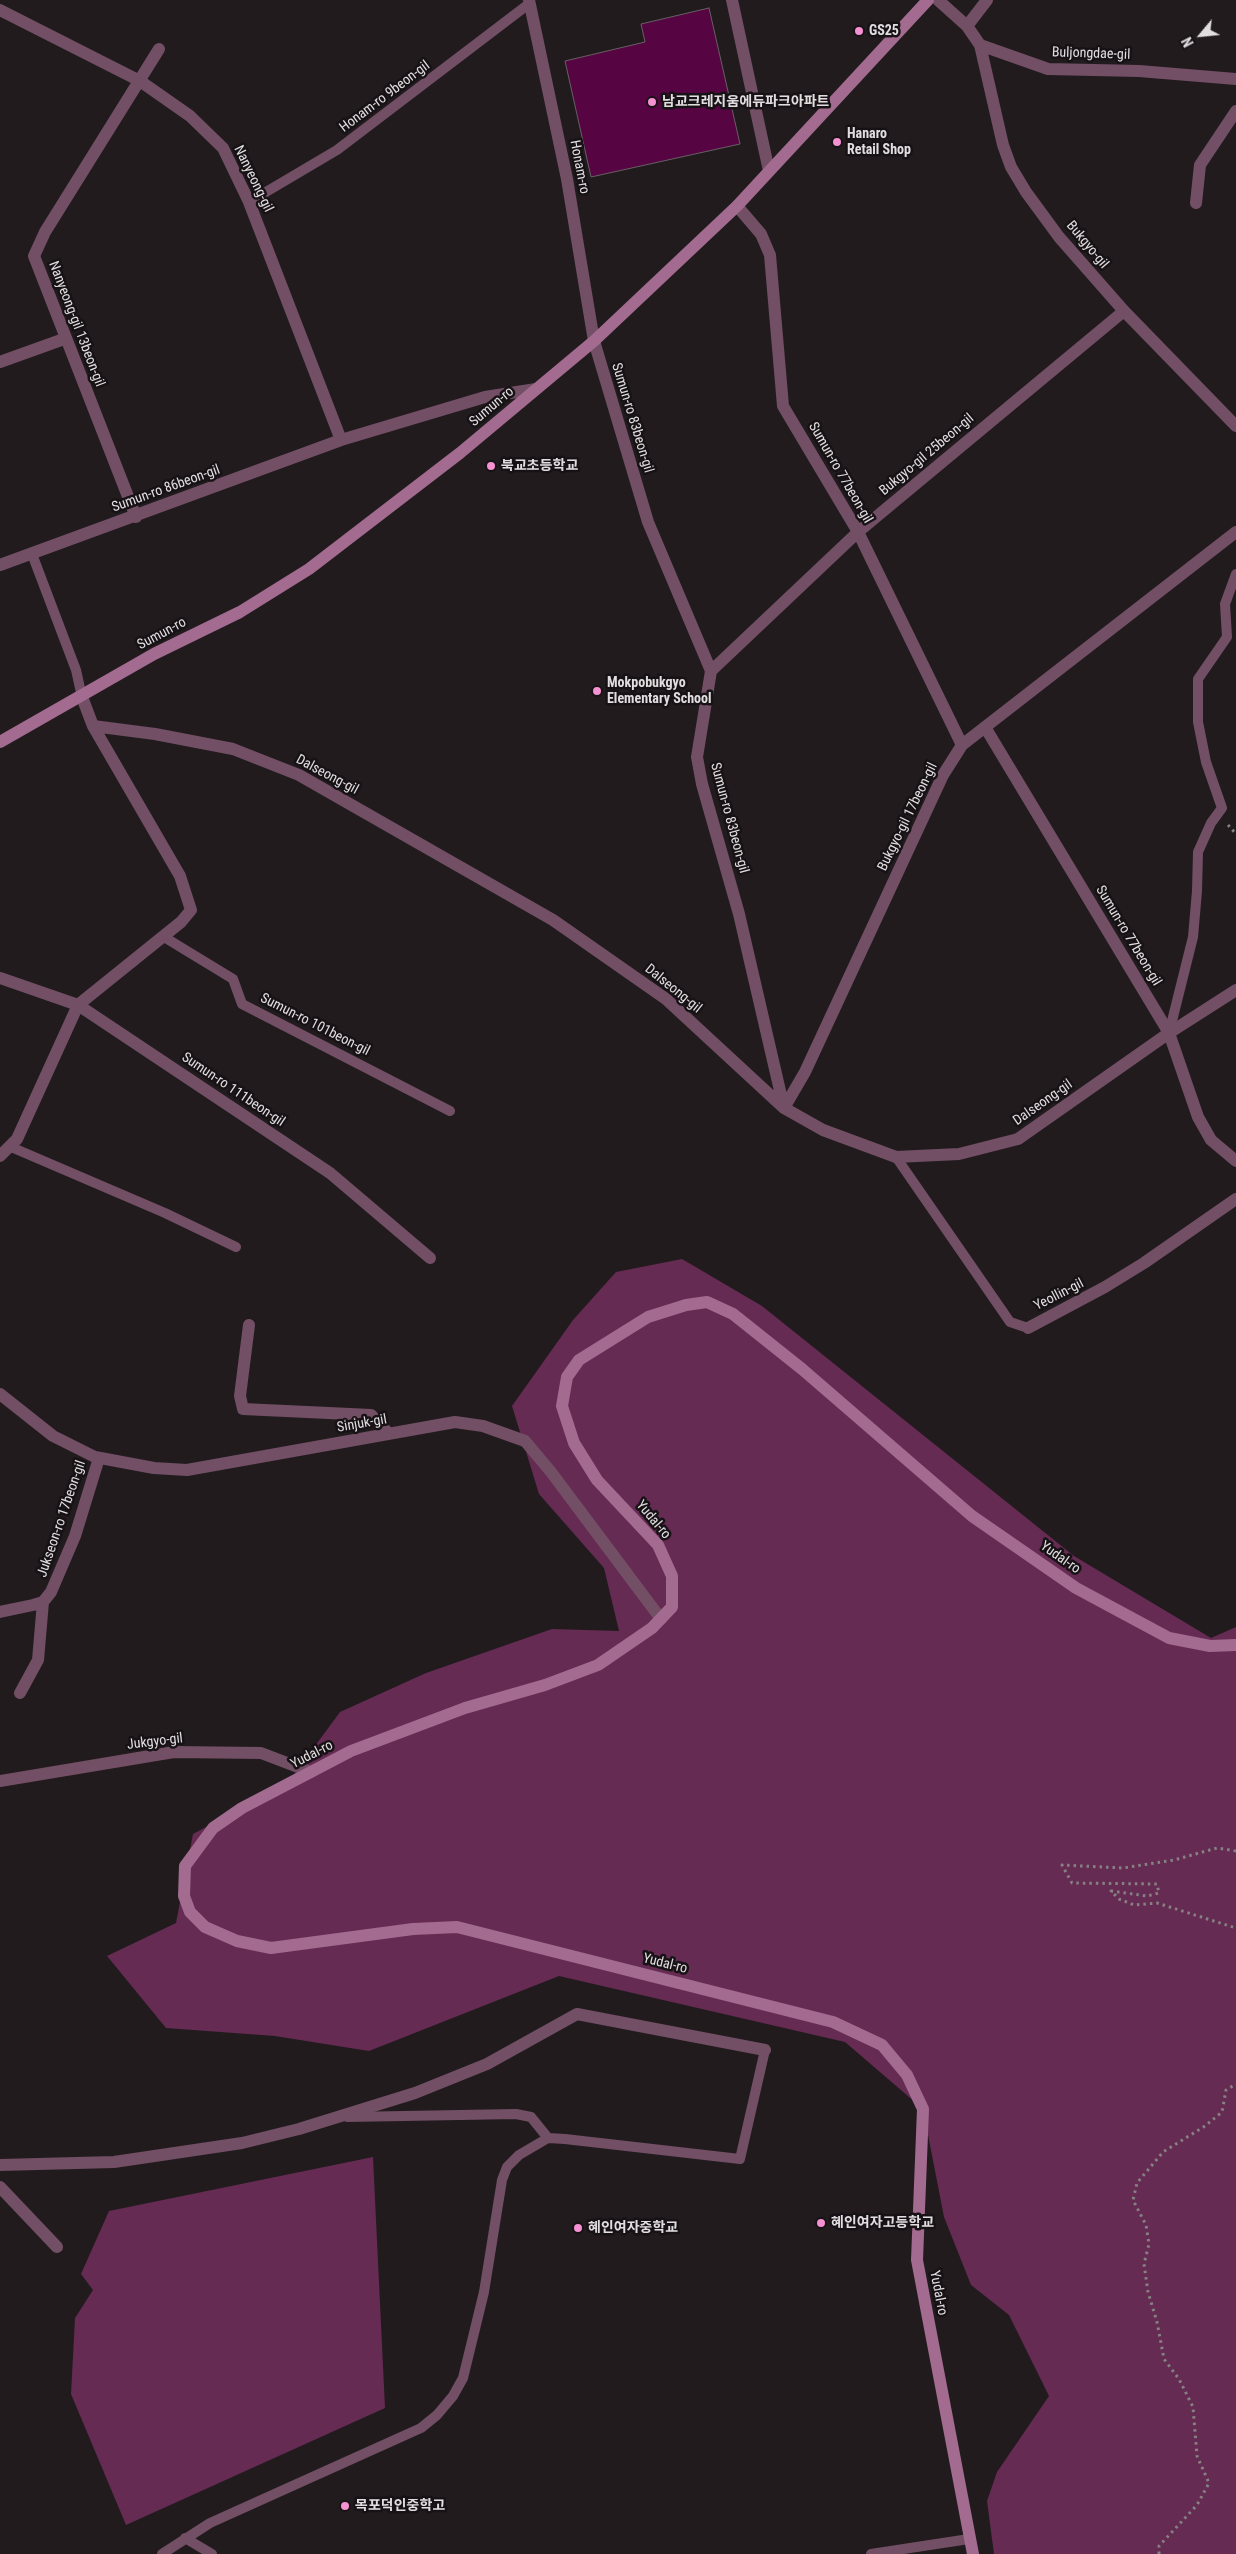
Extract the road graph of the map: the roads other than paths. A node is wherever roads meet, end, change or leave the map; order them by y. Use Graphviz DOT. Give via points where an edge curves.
graph roads {
  1 [pos="732,0"];
  2 [pos="928,0"];
  3 [pos="938,0"];
  4 [pos="987,0"];
  5 [pos="529,2"];
  6 [pos="0,10"];
  7 [pos="967,26"];
  8 [pos="980,45"];
  9 [pos="160,49"];
  10 [pos="1236,79"];
  11 [pos="140,81"];
  12 [pos="1236,111"];
  13 [pos="769,171"];
  14 [pos="249,202"];
  15 [pos="1196,203"];
  16 [pos="737,206"];
  17 [pos="1124,311"];
  18 [pos="64,339"];
  19 [pos="594,341"];
  20 [pos="0,362"];
  21 [pos="536,389"];
  22 [pos="1236,426"];
  23 [pos="341,440"];
  24 [pos="136,517"];
  25 [pos="858,532"];
  26 [pos="1236,532"];
  27 [pos="32,554"];
  28 [pos="0,565"];
  29 [pos="1236,574"];
  30 [pos="711,671"];
  31 [pos="82,697"];
  32 [pos="93,726"];
  33 [pos="985,727"];
  34 [pos="0,742"];
  35 [pos="962,745"];
  36 [pos="164,937"];
  37 [pos="0,978"];
  38 [pos="1236,990"];
  39 [pos="78,1005"];
  40 [pos="1169,1033"];
  41 [pos="784,1108"];
  42 [pos="450,1111"];
  43 [pos="11,1147"];
  44 [pos="0,1156"];
  45 [pos="896,1157"];
  46 [pos="1236,1161"];
  47 [pos="1236,1199"];
  48 [pos="236,1247"];
  49 [pos="430,1258"];
  50 [pos="249,1325"];
  51 [pos="1028,1328"];
  52 [pos="0,1394"];
  53 [pos="388,1434"];
  54 [pos="99,1458"];
  55 [pos="43,1602"];
  56 [pos="0,1612"];
  57 [pos="661,1619"];
  58 [pos="1236,1645"];
  59 [pos="20,1693"];
  60 [pos="311,1772"];
  61 [pos="0,1781"];
  62 [pos="765,2050"];
  63 [pos="336,2118"];
  64 [pos="548,2138"];
  65 [pos="0,2165"];
  66 [pos="0,2187"];
  67 [pos="57,2247"];
  68 [pos="185,2538"];
  69 [pos="969,2539"];
  70 [pos="162,2554"];
  71 [pos="212,2554"];
  72 [pos="871,2554"];
  73 [pos="973,2554"];
  1 -- 13 [label="street"];
  2 -- 13 [label="street, Sumun-ro"];
  3 -- 7 [label="street"];
  4 -- 7 [label="street"];
  5 -- 14 [label="lane, Honam-ro 9beon-gil" via="337,150"];
  5 -- 19 [label="street, Honam-ro" via="566,179"];
  6 -- 11 [label="street, Nanyeong-gil"];
  7 -- 8 [label="street"];
  8 -- 10 [label="street, Buljongdae-gil" via="1048,69 1140,71"];
  8 -- 17 [label="street, Bukgyo-gil" via="1011,167 1059,237"];
  9 -- 11 [label="street, Nanyeong-gil 13beon-gil"];
  11 -- 14 [label="street, Nanyeong-gil" via="169,99 223,148"];
  11 -- 18 [label="street, Nanyeong-gil 13beon-gil" via="45,232 34,256"];
  12 -- 15 [label="street" via="1200,165"];
  13 -- 16 [label="street, Sumun-ro"];
  14 -- 23 [label="street, Nanyeong-gil"];
  16 -- 19 [label="street, Sumun-ro"];
  16 -- 25 [label="street, Sumun-ro 77beon-gil" via="761,234 770,255 783,406"];
  17 -- 22 [label="street, Bukgyo-gil"];
  17 -- 25 [label="street, Bukgyo-gil 25beon-gil"];
  18 -- 20 [label="street"];
  18 -- 24 [label="street, Nanyeong-gil 13beon-gil"];
  19 -- 21 [label="street, Sumun-ro"];
  19 -- 30 [label="street, Sumun-ro 83beon-gil" via="648,522"];
  21 -- 23 [label="street, Sumun-ro 86beon-gil" via="485,397"];
  21 -- 31 [label="street, Sumun-ro" via="460,453 309,569 240,612 154,654"];
  23 -- 24 [label="street, Sumun-ro 86beon-gil"];
  24 -- 27 [label="street, Sumun-ro 86beon-gil"];
  25 -- 30 [label="street, Bukgyo-gil 25beon-gil"];
  25 -- 35 [label="street, Sumun-ro 77beon-gil"];
  26 -- 33 [label="street, Bukgyo-gil 17beon-gil"];
  27 -- 28 [label="street, Sumun-ro 86beon-gil"];
  27 -- 31 [label="lane" via="76,670"];
  29 -- 40 [label="lane" via="1225,604 1228,637 1198,679 1198,722 1206,762 1222,808 1198,852 1193,937"];
  30 -- 41 [label="street, Sumun-ro 83beon-gil" via="697,757 740,914"];
  31 -- 32 [label="street"];
  31 -- 34 [label="street, Sumun-ro"];
  32 -- 36 [label="street" via="180,876 191,910"];
  32 -- 41 [label="street, Dalseong-gil" via="155,734 233,750 299,775 553,920 666,999"];
  33 -- 35 [label="street, Bukgyo-gil 17beon-gil"];
  33 -- 40 [label="street, Sumun-ro 77beon-gil"];
  35 -- 41 [label="street, Bukgyo-gil 17beon-gil" via="943,775 806,1072"];
  36 -- 39 [label="street"];
  36 -- 42 [label="lane, Sumun-ro 101beon-gil" via="233,979 242,1004"];
  37 -- 39 [label="street, Sumun-ro 111beon-gil"];
  38 -- 40 [label="street, Dalseong-gil"];
  39 -- 43 [label="street"];
  39 -- 49 [label="street, Sumun-ro 111beon-gil" via="330,1173"];
  40 -- 45 [label="street, Dalseong-gil" via="1018,1139 959,1154"];
  40 -- 46 [label="street, Sumun-ro 77beon-gil" via="1198,1117 1211,1140"];
  41 -- 45 [label="street, Dalseong-gil" via="823,1130"];
  43 -- 44 [label="street"];
  43 -- 48 [label="lane"];
  45 -- 51 [label="lane, Yeollin-gil" via="1010,1322"];
  47 -- 51 [label="street, Yeollin-gil" via="1105,1288"];
  50 -- 53 [label="street" via="240,1396 243,1409 371,1415"];
  52 -- 54 [label="street, Sinjuk-gil" via="53,1436"];
  53 -- 54 [label="street, Sinjuk-gil" via="187,1470"];
  53 -- 57 [label="street, Sinjuk-gil" via="455,1422 483,1426 525,1442"];
  54 -- 55 [label="street, Jukseon-ro 17beon-gil" via="61,1574"];
  55 -- 56 [label="street"];
  55 -- 59 [label="street" via="38,1660"];
  57 -- 58 [label="street, Yudal-ro" via="672,1607 672,1576 658,1545 593,1472 574,1443 562,1406 567,1377 579,1360 648,1317 708,1302 733,1314 802,1369 972,1516 1076,1588 1169,1638 1210,1646"];
  57 -- 60 [label="street, Yudal-ro" via="598,1665 545,1685 465,1708 351,1751"];
  60 -- 61 [label="street, Jukgyo-gil" via="261,1753 174,1752"];
  60 -- 69 [label="street, Yudal-ro" via="242,1808 213,1828 185,1866 184,1896 190,1912 205,1927 237,1941 271,1948 413,1929 457,1927 834,2022 882,2045 907,2075 923,2108 917,2260"];
  62 -- 63 [label="street" via="577,2014 487,2064 415,2093"];
  62 -- 64 [label="lane" via="740,2159"];
  63 -- 64 [label="lane" via="516,2114 531,2117"];
  63 -- 65 [label="street" via="266,2138 176,2155 114,2162"];
  64 -- 68 [label="lane" via="519,2155 507,2167 502,2180 484,2292 462,2378 438,2415 421,2428 227,2515"];
  66 -- 67 [label="street"];
  68 -- 70 [label="lane"];
  68 -- 71 [label="lane"];
  69 -- 72 [label="lane"];
  69 -- 73 [label="street, Yudal-ro"];
}
